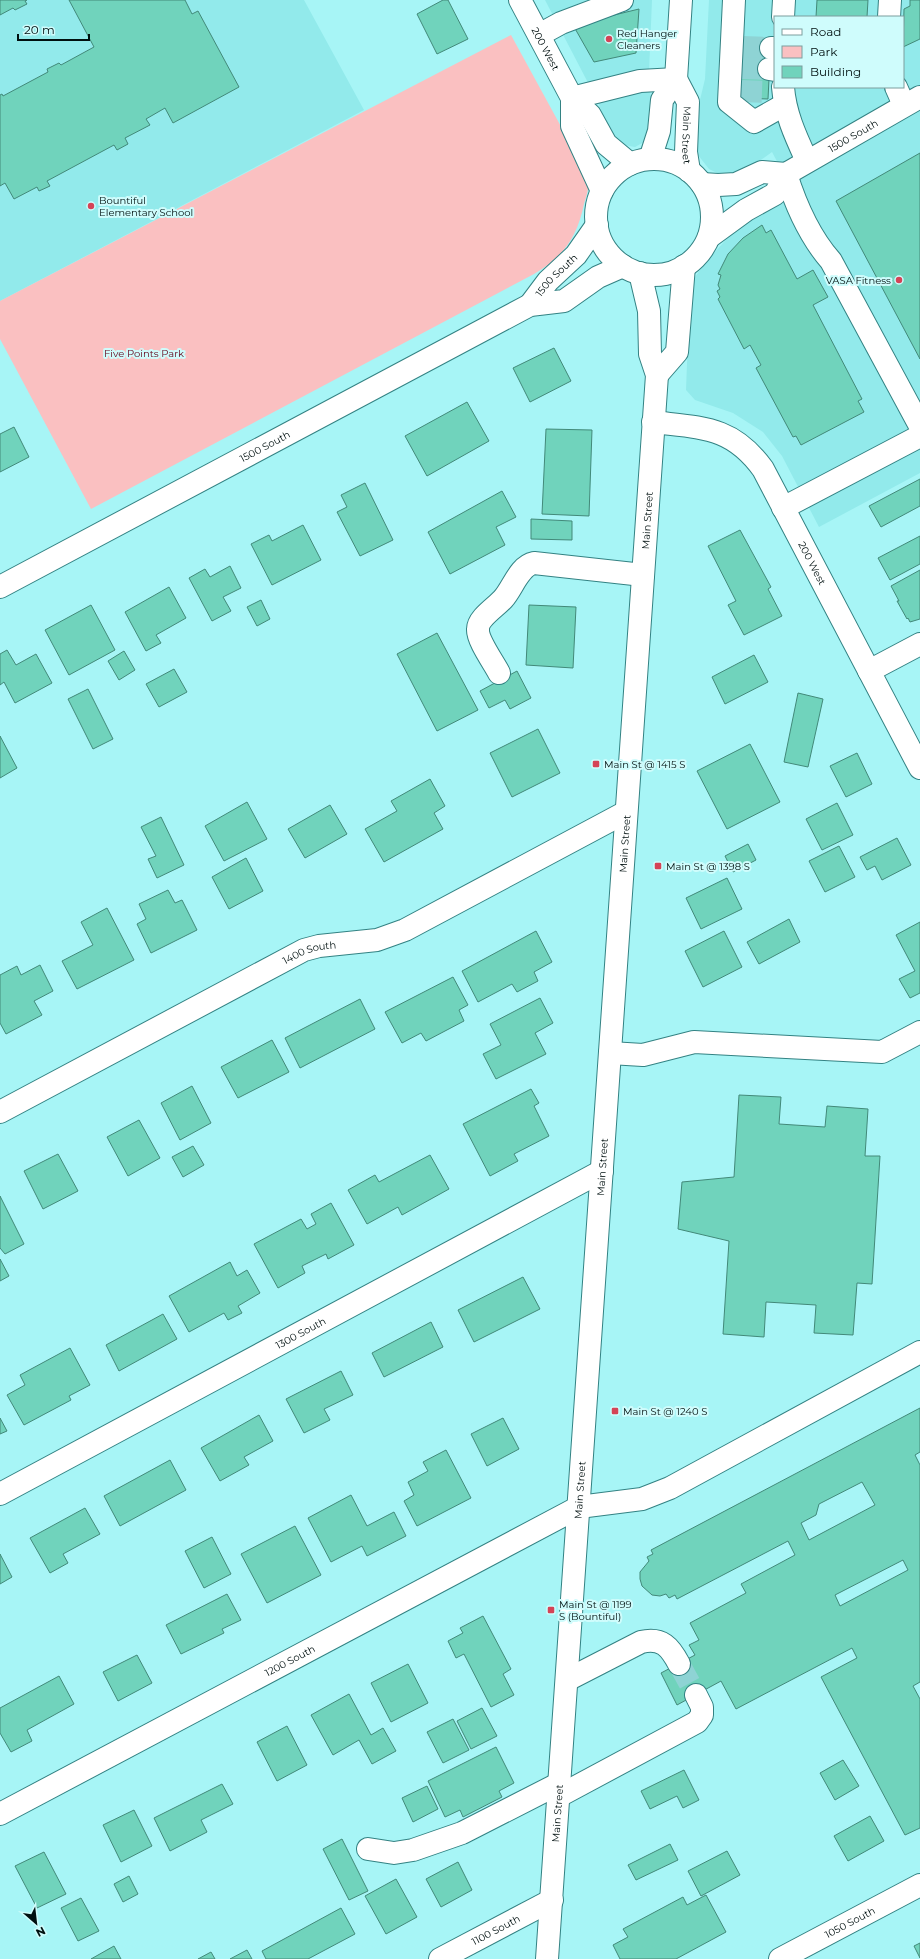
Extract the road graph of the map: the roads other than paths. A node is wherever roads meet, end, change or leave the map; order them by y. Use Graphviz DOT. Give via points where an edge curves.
graph roads {
  1 [pos="622,0"];
  2 [pos="680,0"];
  3 [pos="734,0"];
  4 [pos="784,0"];
  5 [pos="890,0"];
  6 [pos="525,2"];
  7 [pos="783,16"];
  8 [pos="889,16"];
  9 [pos="539,35"];
  10 [pos="676,79"];
  11 [pos="779,94"];
  12 [pos="906,96"];
  13 [pos="572,98"];
  14 [pos="807,161"];
  15 [pos="640,162"];
  16 [pos="786,174"];
  17 [pos="695,177"];
  18 [pos="602,191"];
  19 [pos="597,225"];
  20 [pos="709,237"];
  21 [pos="684,266"];
  22 [pos="632,269"];
  23 [pos="530,305"];
  24 [pos="657,375"];
  25 [pos="653,422"];
  26 [pos="920,426"];
  27 [pos="920,436"];
  28 [pos="783,508"];
  29 [pos="643,575"];
  30 [pos="0,587"];
  31 [pos="920,644"];
  32 [pos="869,671"];
  33 [pos="499,674"];
  34 [pos="920,768"];
  35 [pos="626,812"];
  36 [pos="920,1032"];
  37 [pos="610,1053"];
  38 [pos="0,1112"];
  39 [pos="602,1171"];
  40 [pos="920,1352"];
  41 [pos="0,1494"];
  42 [pos="579,1507"];
  43 [pos="679,1664"];
  44 [pos="567,1680"];
  45 [pos="696,1695"];
  46 [pos="559,1790"];
  47 [pos="0,1814"];
  48 [pos="368,1849"];
  49 [pos="920,1885"];
  50 [pos="552,1900"];
  51 [pos="440,1959"];
  52 [pos="548,1959"];
  53 [pos="780,1959"];
  1 -- 9 [label="street" via="561,23"];
  2 -- 10 [label="street"];
  3 -- 11 [label="street" via="737,57 735,90 730,102 754,122"];
  4 -- 7 [label="street"];
  5 -- 8 [label="street"];
  6 -- 9 [label="street, 200 West"];
  9 -- 13 [label="street, 200 West"];
  10 -- 13 [label="street" via="640,81"];
  10 -- 15 [label="street" via="662,100 659,131"];
  10 -- 17 [label="street, Main Street" via="688,102 686,146"];
  11 -- 14 [label="street"];
  12 -- 14 [label="street, 1500 South"];
  13 -- 15 [label="street, 200 West" via="590,114 606,144"];
  13 -- 18 [label="street, 200 West" via="572,126"];
  14 -- 16 [label="street, 1500 South"];
  15 -- 17 [label="street" via="664,160 677,163"];
  15 -- 18 [label="street" via="618,171"];
  16 -- 17 [label="street" via="762,172 736,184 718,185"];
  16 -- 20 [label="street, 1500 South" via="775,194 746,210"];
  16 -- 26 [label="street" via="794,202 818,246 831,262"];
  17 -- 20 [label="street" via="710,200 712,219"];
  18 -- 19 [label="street" via="596,214"];
  19 -- 22 [label="street" via="601,241 610,255"];
  19 -- 23 [label="street, 1500 South" via="576,255 548,281"];
  20 -- 21 [label="street" via="695,258"];
  21 -- 22 [label="street" via="655,275"];
  21 -- 24 [label="street" via="677,352"];
  22 -- 23 [label="street, 1500 South" via="598,278 564,301"];
  22 -- 24 [label="street, Main Street" via="649,311 650,354"];
  23 -- 30 [label="street, 1500 South"];
  24 -- 25 [label="street, Main Street"];
  25 -- 28 [label="street, 200 West" via="714,430 731,437 752,454 763,469"];
  25 -- 29 [label="street, Main Street"];
  27 -- 28 [label="street"];
  28 -- 32 [label="street, 200 West"];
  29 -- 33 [label="street" via="529,564 523,569 510,591 481,621 478,628 479,636"];
  29 -- 35 [label="street, Main Street"];
  31 -- 32 [label="street"];
  32 -- 34 [label="street, 200 West"];
  35 -- 37 [label="street, Main Street"];
  35 -- 38 [label="street, 1400 South" via="405,930 377,940 304,950"];
  36 -- 37 [label="street" via="882,1052 694,1042 643,1055"];
  37 -- 39 [label="street, Main Street"];
  39 -- 41 [label="street, 1300 South"];
  39 -- 42 [label="street, Main Street"];
  40 -- 42 [label="street" via="670,1488 642,1499"];
  42 -- 44 [label="street, Main Street"];
  42 -- 47 [label="street, 1200 South"];
  43 -- 44 [label="street" via="668,1646 650,1640 641,1642"];
  44 -- 46 [label="street, Main Street"];
  45 -- 46 [label="street" via="702,1711 697,1722"];
  46 -- 48 [label="street" via="462,1833 413,1850 394,1853"];
  46 -- 50 [label="street, Main Street"];
  49 -- 53 [label="street, 1050 South"];
  50 -- 51 [label="street, 1100 South"];
  50 -- 52 [label="street, Main Street"];
}
